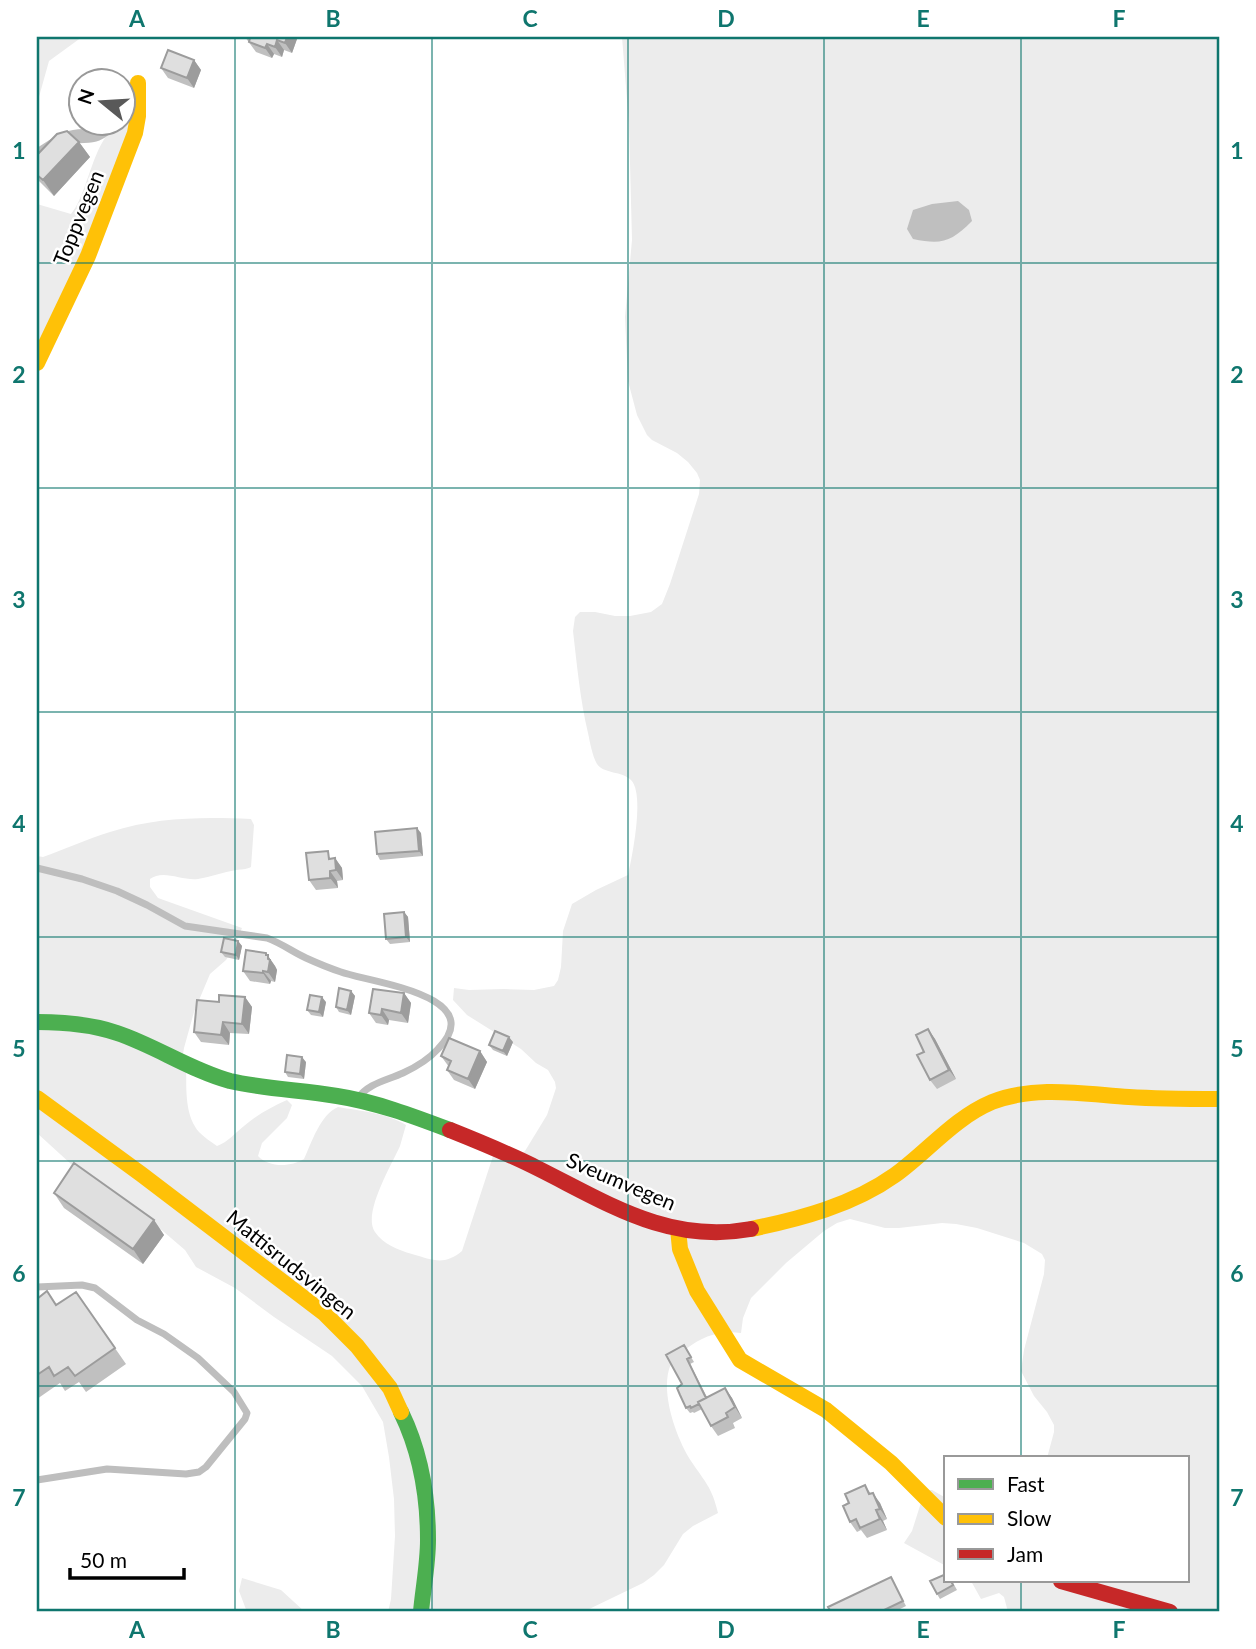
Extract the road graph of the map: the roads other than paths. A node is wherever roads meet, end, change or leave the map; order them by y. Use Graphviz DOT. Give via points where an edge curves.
graph roads {
  1 [pos="138,87"];
  2 [pos="136,90"];
  3 [pos="93,136"];
  4 [pos="37,156"];
  5 [pos="37,363"];
  6 [pos="37,867"];
  7 [pos="37,1022"];
  8 [pos="37,1098"];
  9 [pos="1219,1099"];
  10 [pos="357,1100"];
  11 [pos="678,1229"];
  12 [pos="37,1287"];
  13 [pos="37,1480"];
  14 [pos="944,1516"];
  15 [pos="1065,1582"];
  16 [pos="421,1612"];
  17 [pos="1170,1612"];
  1 -- 2 [label="street"];
  1 -- 5 [label="street, Toppvegen" via="135,133 119,177 88,256"];
  3 -- 4 [label="street" via="68,139"];
  6 -- 10 [label="lane" via="117,891 185,926 267,938 339,972 412,990 438,1003 451,1024 442,1046 415,1067 364,1090"];
  7 -- 10 [label="street, Sveumvegen" via="116,1032 193,1068 248,1085"];
  8 -- 16 [label="street, Mattisrudsvingen" via="325,1314 390,1388 407,1421 423,1476 428,1541"];
  9 -- 11 [label="street, Sveumvegen" via="1062,1092 1006,1097 976,1110 883,1183 836,1206 731,1233"];
  10 -- 11 [label="street, Sveumvegen" via="473,1140 622,1209"];
  11 -- 14 [label="street" via="680,1249 696,1291 740,1360 826,1410 891,1462"];
  12 -- 13 [label="lane" via="82,1285 95,1289 198,1358 229,1386 247,1413 199,1472 107,1469"];
  15 -- 17 [label="street"];
}
